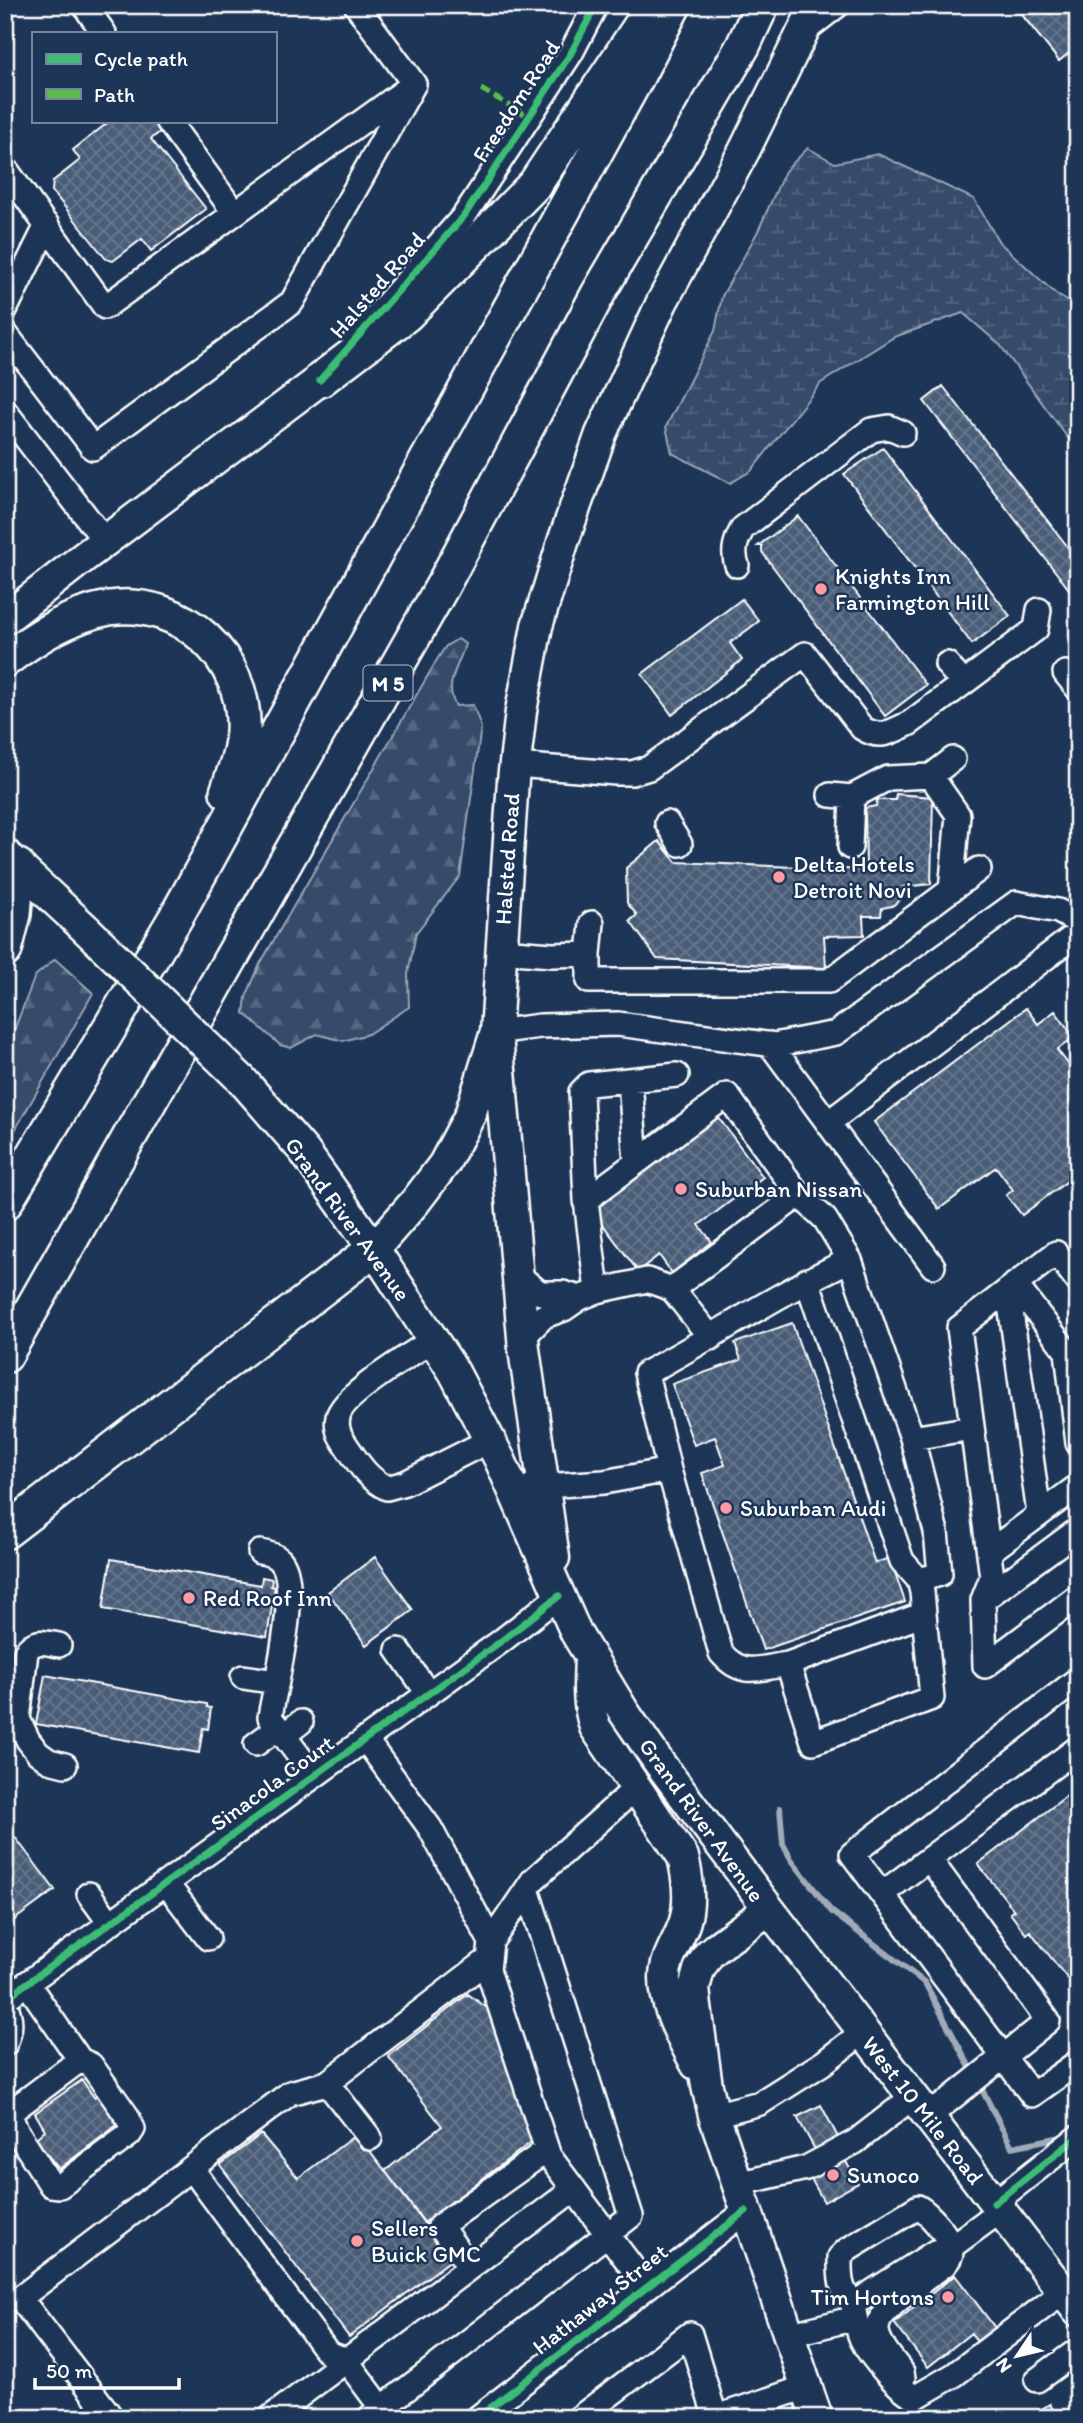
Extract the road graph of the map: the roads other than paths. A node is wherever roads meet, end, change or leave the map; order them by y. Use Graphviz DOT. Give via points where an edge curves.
graph roads {
  1 [pos="84,5"];
  2 [pos="356,5"];
  3 [pos="596,5"];
  4 [pos="655,5"];
  5 [pos="674,5"];
  6 [pos="762,5"];
  7 [pos="838,5"];
  8 [pos="810,18"];
  9 [pos="103,32"];
  10 [pos="414,84"];
  11 [pos="169,122"];
  12 [pos="5,168"];
  13 [pos="234,212"];
  14 [pos="464,216"];
  15 [pos="47,225"];
  16 [pos="5,310"];
  17 [pos="5,333"];
  18 [pos="320,380"];
  19 [pos="5,411"];
  20 [pos="903,433"];
  21 [pos="105,541"];
  22 [pos="737,565"];
  23 [pos="1039,610"];
  24 [pos="5,619"];
  25 [pos="5,660"];
  26 [pos="947,663"];
  27 [pos="962,683"];
  28 [pos="953,759"];
  29 [pos="514,765"];
  30 [pos="931,776"];
  31 [pos="667,823"];
  32 [pos="680,844"];
  33 [pos="850,847"];
  34 [pos="12,860"];
  35 [pos="979,869"];
  36 [pos="951,890"];
  37 [pos="176,917"];
  38 [pos="1078,922"];
  39 [pos="592,923"];
  40 [pos="1078,933"];
  41 [pos="5,950"];
  42 [pos="501,951"];
  43 [pos="589,954"];
  44 [pos="496,1032"];
  45 [pos="770,1044"];
  46 [pos="677,1075"];
  47 [pos="630,1080"];
  48 [pos="828,1123"];
  49 [pos="636,1162"];
  50 [pos="799,1195"];
  51 [pos="586,1200"];
  52 [pos="5,1203"];
  53 [pos="374,1249"];
  54 [pos="850,1260"];
  55 [pos="933,1266"];
  56 [pos="517,1274"];
  57 [pos="807,1280"];
  58 [pos="1078,1281"];
  59 [pos="1011,1287"];
  60 [pos="672,1289"];
  61 [pos="588,1294"];
  62 [pos="523,1337"];
  63 [pos="711,1338"];
  64 [pos="433,1340"];
  65 [pos="5,1356"];
  66 [pos="1073,1359"];
  67 [pos="972,1428"];
  68 [pos="912,1438"];
  69 [pos="490,1440"];
  70 [pos="1078,1443"];
  71 [pos="669,1470"];
  72 [pos="543,1485"];
  73 [pos="1078,1486"];
  74 [pos="513,1489"];
  75 [pos="1039,1514"];
  76 [pos="1078,1530"];
  77 [pos="5,1532"];
  78 [pos="260,1552"];
  79 [pos="989,1552"];
  80 [pos="919,1580"];
  81 [pos="559,1596"];
  82 [pos="1078,1596"];
  83 [pos="983,1600"];
  84 [pos="924,1614"];
  85 [pos="59,1645"];
  86 [pos="398,1650"];
  87 [pos="590,1658"];
  88 [pos="788,1664"];
  89 [pos="243,1677"];
  90 [pos="1078,1679"];
  91 [pos="276,1682"];
  92 [pos="428,1693"];
  93 [pos="288,1728"];
  94 [pos="365,1739"];
  95 [pos="256,1744"];
  96 [pos="1078,1748"];
  97 [pos="65,1765"];
  98 [pos="314,1776"];
  99 [pos="636,1788"];
  100 [pos="930,1860"];
  101 [pos="166,1883"];
  102 [pos="527,1889"];
  103 [pos="883,1893"];
  104 [pos="89,1894"];
  105 [pos="769,1909"];
  106 [pos="110,1923"];
  107 [pos="208,1938"];
  108 [pos="490,1950"];
  109 [pos="27,1983"];
  110 [pos="5,2001"];
  111 [pos="863,2032"];
  112 [pos="5,2044"];
  113 [pos="1004,2056"];
  114 [pos="80,2060"];
  115 [pos="1078,2062"];
  116 [pos="327,2083"];
  117 [pos="707,2087"];
  118 [pos="921,2107"];
  119 [pos="7,2110"];
  120 [pos="714,2115"];
  121 [pos="1078,2137"];
  122 [pos="370,2138"];
  123 [pos="547,2150"];
  124 [pos="192,2169"];
  125 [pos="574,2189"];
  126 [pos="742,2198"];
  127 [pos="997,2207"];
  128 [pos="607,2234"];
  129 [pos="951,2247"];
  130 [pos="470,2267"];
  131 [pos="647,2287"];
  132 [pos="1074,2305"];
  133 [pos="854,2310"];
  134 [pos="788,2334"];
  135 [pos="1078,2350"];
  136 [pos="346,2360"];
  137 [pos="1037,2380"];
  138 [pos="900,2385"];
  139 [pos="806,2387"];
  140 [pos="380,2415"];
  141 [pos="715,2417"];
  142 [pos="112,2418"];
  143 [pos="270,2418"];
  144 [pos="477,2418"];
  145 [pos="579,2418"];
  146 [pos="817,2418"];
  1 -- 9 [label="street"];
  2 -- 10 [label="street"];
  3 -- 14 [label="street, Freedom Road" via="571,53"];
  4 -- 18 [label="highway" via="534,184 407,314"];
  5 -- 37 [label="highway"];
  6 -- 65 [label="highway, M 5" via="743,46 598,294 437,596"];
  7 -- 8 [label="street, Halsted Road"];
  8 -- 29 [label="main road, Halsted Road" via="662,303 601,434 537,626"];
  10 -- 13 [label="street"];
  10 -- 17 [label="street" via="292,302 93,448"];
  11 -- 13 [label="street"];
  12 -- 15 [label="street"];
  13 -- 15 [label="street" via="105,307"];
  14 -- 18 [label="street, Halsted Road"];
  15 -- 16 [label="street"];
  18 -- 21 [label="main road, Halsted Road"];
  19 -- 21 [label="street"];
  20 -- 22 [label="street" via="889,427 870,430 812,486 743,527 735,542"];
  21 -- 24 [label="main road, Halsted Road"];
  23 -- 27 [label="street" via="1036,629"];
  25 -- 37 [label="highway" via="67,621 91,612 132,607 188,624 227,663 243,712 240,756"];
  26 -- 27 [label="street"];
  27 -- 29 [label="street" via="909,723 890,733 872,735 805,654 649,768 616,773"];
  28 -- 30 [label="street"];
  29 -- 42 [label="main road, Halsted Road"];
  30 -- 33 [label="street" via="888,778 841,796"];
  30 -- 36 [label="street" via="964,811"];
  31 -- 32 [label="street"];
  34 -- 41 [label="highway" via="14,914"];
  34 -- 53 [label="main road, Grand River Avenue, bridge" via="242,1080 304,1152"];
  35 -- 36 [label="street"];
  36 -- 43 [label="street" via="829,981 589,981"];
  37 -- 52 [label="highway"];
  38 -- 45 [label="street" via="1058,911 1016,903 836,1033"];
  39 -- 43 [label="street"];
  40 -- 48 [label="street"];
  42 -- 43 [label="street"];
  42 -- 44 [label="main road, Halsted Road"];
  44 -- 45 [label="street" via="618,1024"];
  44 -- 53 [label="main road, Halsted Road" via="470,1115 444,1164"];
  44 -- 56 [label="main road"];
  45 -- 48 [label="street"];
  46 -- 47 [label="street"];
  47 -- 49 [label="street"];
  47 -- 51 [label="street" via="589,1084 581,1092"];
  48 -- 55 [label="street"];
  49 -- 50 [label="street" via="727,1096"];
  49 -- 51 [label="street"];
  50 -- 54 [label="street" via="825,1219"];
  50 -- 60 [label="street"];
  51 -- 61 [label="street"];
  53 -- 64 [label="main road, Grand River Avenue"];
  53 -- 77 [label="highway"];
  54 -- 57 [label="street"];
  54 -- 68 [label="street"];
  56 -- 61 [label="street" via="540,1293"];
  56 -- 62 [label="main road"];
  57 -- 63 [label="street"];
  57 -- 80 [label="street" via="902,1561"];
  58 -- 59 [label="street" via="1056,1253"];
  59 -- 66 [label="street"];
  59 -- 67 [label="street" via="959,1328"];
  59 -- 75 [label="street"];
  60 -- 61 [label="street" via="647,1280"];
  60 -- 63 [label="street"];
  61 -- 62 [label="street" via="544,1316"];
  62 -- 72 [label="main road"];
  63 -- 71 [label="street" via="646,1373"];
  64 -- 69 [label="main road, Grand River Avenue"];
  64 -- 69 [label="street" via="349,1399 338,1413 337,1431 374,1482 387,1488"];
  66 -- 70 [label="street"];
  67 -- 68 [label="street"];
  67 -- 79 [label="street"];
  68 -- 80 [label="street" via="936,1532 940,1574"];
  69 -- 74 [label="main road, Grand River Avenue"];
  71 -- 72 [label="street" via="604,1482"];
  71 -- 88 [label="street" via="721,1653 744,1670"];
  72 -- 74 [label="street"];
  72 -- 81 [label="main road"];
  73 -- 75 [label="street"];
  74 -- 81 [label="main road, Grand River Avenue"];
  75 -- 79 [label="street"];
  76 -- 83 [label="street"];
  78 -- 91 [label="street" via="281,1561 287,1575 290,1603"];
  79 -- 83 [label="street" via="992,1577"];
  80 -- 84 [label="street"];
  81 -- 87 [label="main road, Grand River Avenue"];
  81 -- 92 [label="street, Sinacola Court"];
  82 -- 83 [label="street" via="985,1666"];
  84 -- 88 [label="street"];
  84 -- 88 [label="street" via="932,1698 813,1742"];
  85 -- 97 [label="street" via="40,1642 26,1652 18,1719 38,1753"];
  86 -- 92 [label="street"];
  87 -- 99 [label="main road, Grand River Avenue" via="589,1708 595,1727"];
  87 -- 105 [label="main road, Grand River Avenue" via="660,1764"];
  89 -- 91 [label="street"];
  90 -- 103 [label="street" via="852,1854"];
  91 -- 93 [label="street" via="270,1717"];
  92 -- 94 [label="street, Sinacola Court"];
  93 -- 95 [label="street"];
  93 -- 98 [label="street"];
  94 -- 98 [label="street, Sinacola Court"];
  94 -- 108 [label="street" via="430,1828"];
  96 -- 100 [label="street"];
  98 -- 101 [label="street, Sinacola Court"];
  99 -- 102 [label="street"];
  99 -- 117 [label="main road, Grand River Avenue" via="683,1857 688,1908 665,1977 673,2017"];
  100 -- 103 [label="street"];
  100 -- 113 [label="street" via="1048,2021"];
  101 -- 106 [label="street, Sinacola Court"];
  101 -- 107 [label="street"];
  102 -- 108 [label="street"];
  102 -- 128 [label="street" via="631,2216"];
  103 -- 113 [label="street"];
  104 -- 106 [label="street"];
  105 -- 111 [label="main road, West 10 Mile Road"];
  105 -- 117 [label="main road, Grand River Avenue" via="717,1947 699,1970 694,1988"];
  106 -- 109 [label="street, Sinacola Court"];
  108 -- 116 [label="street"];
  108 -- 123 [label="street" via="488,1970"];
  109 -- 110 [label="street, Sinacola Court"];
  109 -- 114 [label="street"];
  110 -- 112 [label="street, Sinacola Court" via="11,2029"];
  111 -- 118 [label="main road, West 10 Mile Road"];
  111 -- 120 [label="street" via="760,2103"];
  113 -- 115 [label="street" via="1032,2095"];
  113 -- 118 [label="street"];
  114 -- 119 [label="street"];
  114 -- 119 [label="street" via="91,2066 133,2126 129,2135 60,2186 51,2185"];
  116 -- 122 [label="street"];
  116 -- 124 [label="street" via="290,2093"];
  117 -- 120 [label="main road, Grand River Avenue"];
  118 -- 126 [label="street"];
  118 -- 127 [label="main road, West 10 Mile Road"];
  120 -- 126 [label="main road, Grand River Avenue"];
  121 -- 127 [label="street"];
  123 -- 125 [label="street"];
  123 -- 130 [label="street" via="440,2226"];
  124 -- 136 [label="street" via="328,2353"];
  124 -- 142 [label="street" via="20,2298"];
  125 -- 128 [label="street"];
  125 -- 130 [label="street"];
  126 -- 131 [label="street, Hathaway Street"];
  126 -- 134 [label="main road, Grand River Avenue"];
  127 -- 129 [label="street"];
  127 -- 132 [label="main road, West 10 Mile Road"];
  128 -- 131 [label="street"];
  128 -- 140 [label="street"];
  129 -- 133 [label="street" via="858,2301"];
  129 -- 133 [label="street" via="933,2219 918,2207 847,2250 840,2257 840,2279"];
  129 -- 138 [label="street" via="951,2257 944,2265 879,2321 880,2341 902,2372"];
  130 -- 136 [label="street"];
  131 -- 144 [label="street, Hathaway Street"];
  132 -- 138 [label="street" via="916,2397"];
  133 -- 134 [label="street"];
  133 -- 138 [label="street" via="862,2341"];
  134 -- 139 [label="main road, Grand River Avenue"];
  135 -- 137 [label="street"];
  136 -- 140 [label="street"];
  136 -- 143 [label="street"];
  139 -- 141 [label="street"];
  139 -- 146 [label="main road, Grand River Avenue"];
  141 -- 145 [label="street" via="690,2334"];
}
